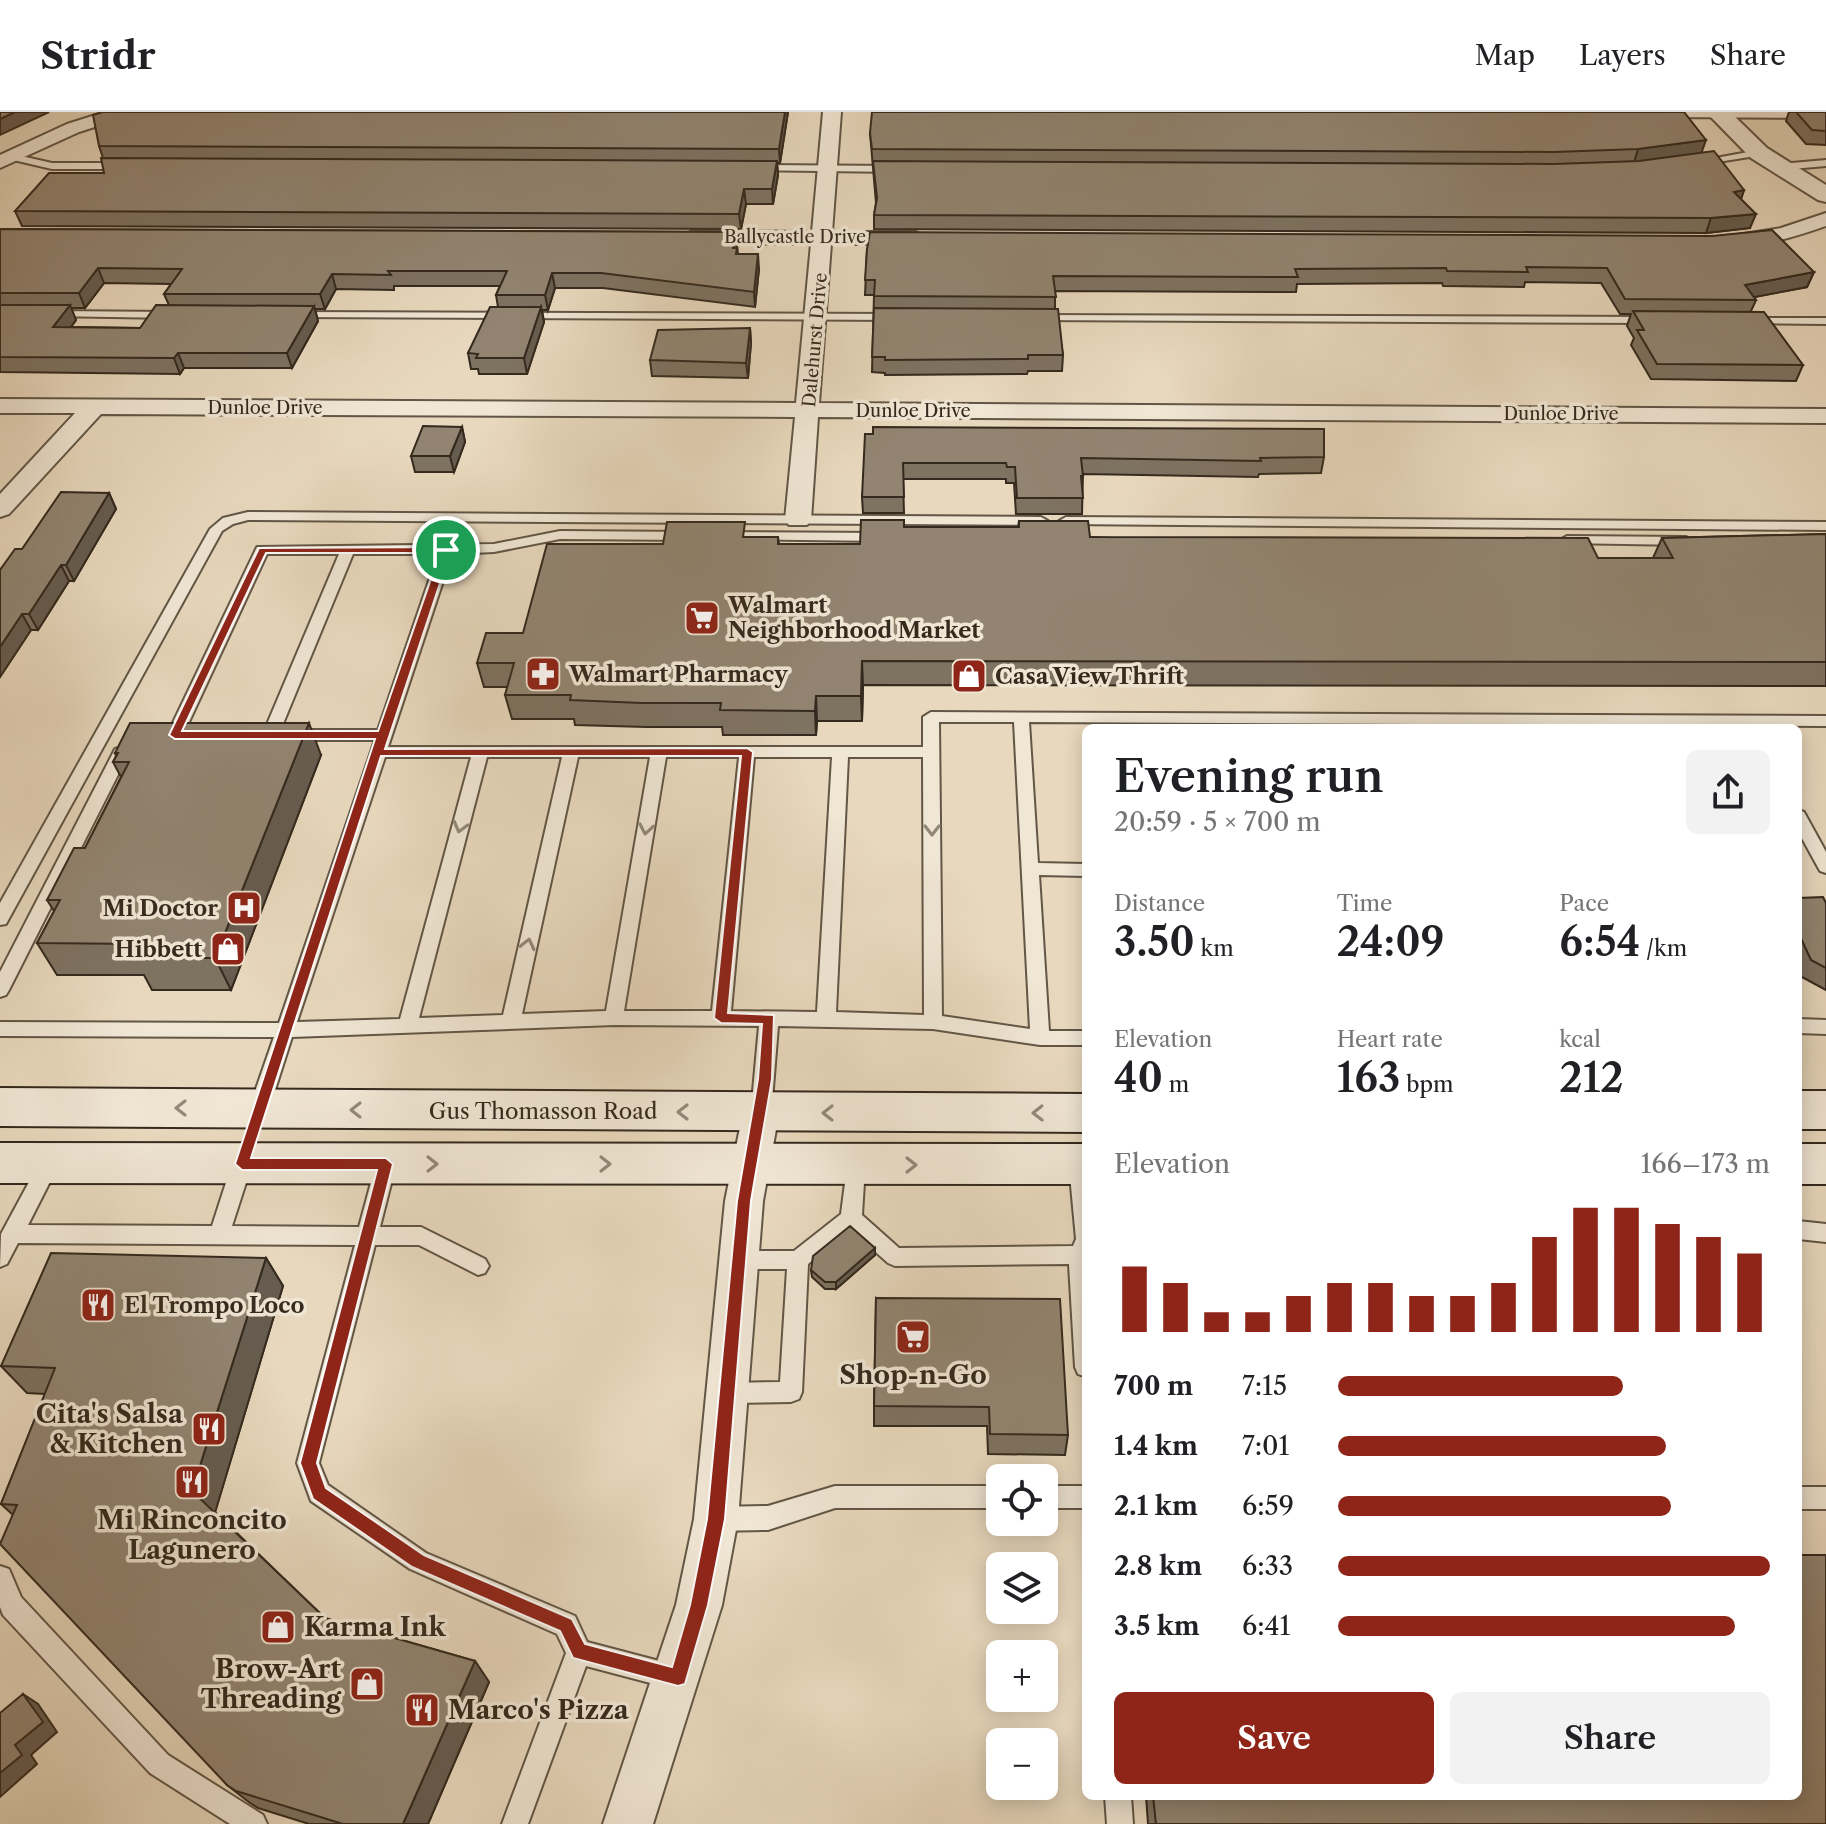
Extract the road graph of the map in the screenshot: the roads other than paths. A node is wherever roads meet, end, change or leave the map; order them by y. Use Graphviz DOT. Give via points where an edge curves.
graph roads {
  1 [pos="832,112"];
  2 [pos="1661,112"];
  3 [pos="1717,112"];
  4 [pos="117,113"];
  5 [pos="1826,113"];
  6 [pos="1759,153"];
  7 [pos="6,160"];
  8 [pos="1689,163"];
  9 [pos="1826,163"];
  10 [pos="132,166"];
  11 [pos="1780,167"];
  12 [pos="749,168"];
  13 [pos="828,169"];
  14 [pos="906,169"];
  15 [pos="1826,195"];
  16 [pos="1826,219"];
  17 [pos="666,237"];
  18 [pos="823,237"];
  19 [pos="941,238"];
  20 [pos="1706,242"];
  21 [pos="31,314"];
  22 [pos="189,315"];
  23 [pos="283,315"];
  24 [pos="817,317"];
  25 [pos="912,318"];
  26 [pos="1022,318"];
  27 [pos="1668,320"];
  28 [pos="1731,321"];
  29 [pos="1826,321"];
  30 [pos="0,406"];
  31 [pos="94,407"];
  32 [pos="809,410"];
  33 [pos="1826,416"];
  34 [pos="0,509"];
  35 [pos="798,520"];
  36 [pos="1826,526"];
  37 [pos="892,537"];
  38 [pos="1557,540"];
  39 [pos="1699,541"];
  40 [pos="348,550"];
  41 [pos="446,550"];
  42 [pos="1021,717"];
  43 [pos="1826,721"];
  44 [pos="1290,723"];
  45 [pos="1382,723"];
  46 [pos="1569,724"];
  47 [pos="1657,724"];
  48 [pos="1747,724"];
  49 [pos="380,744"];
  50 [pos="480,752"];
  51 [pos="571,752"];
  52 [pos="659,752"];
  53 [pos="747,752"];
  54 [pos="840,752"];
  55 [pos="932,752"];
  56 [pos="1802,823"];
  57 [pos="1826,867"];
  58 [pos="1031,869"];
  59 [pos="1082,870"];
  60 [pos="0,919"];
  61 [pos="0,990"];
  62 [pos="614,1018"];
  63 [pos="721,1018"];
  64 [pos="769,1019"];
  65 [pos="826,1019"];
  66 [pos="511,1020"];
  67 [pos="933,1022"];
  68 [pos="408,1023"];
  69 [pos="1802,1026"];
  70 [pos="1826,1027"];
  71 [pos="0,1029"];
  72 [pos="284,1030"];
  73 [pos="1040,1038"];
  74 [pos="1082,1038"];
  75 [pos="0,1107"];
  76 [pos="259,1109"];
  77 [pos="1802,1110"];
  78 [pos="1826,1110"];
  79 [pos="761,1113"];
  80 [pos="1082,1113"];
  81 [pos="0,1163"];
  82 [pos="49,1164"];
  83 [pos="242,1164"];
  84 [pos="386,1164"];
  85 [pos="750,1164"];
  86 [pos="1082,1164"];
  87 [pos="1802,1164"];
  88 [pos="1826,1164"];
  89 [pos="855,1166"];
  90 [pos="851,1218"];
  91 [pos="1802,1230"];
  92 [pos="1826,1233"];
  93 [pos="11,1234"];
  94 [pos="366,1235"];
  95 [pos="219,1236"];
  96 [pos="1082,1244"];
  97 [pos="0,1258"];
  98 [pos="738,1260"];
  99 [pos="798,1260"];
  100 [pos="478,1266"];
  101 [pos="728,1393"];
  102 [pos="986,1497"];
  103 [pos="1058,1497"];
  104 [pos="1082,1497"];
  105 [pos="1802,1498"];
  106 [pos="1826,1498"];
  107 [pos="716,1519"];
  108 [pos="0,1578"];
  109 [pos="579,1652"];
  110 [pos="678,1677"];
  111 [pos="1118,1800"];
  112 [pos="254,1824"];
  113 [pos="515,1824"];
  114 [pos="628,1824"];
  115 [pos="1120,1824"];
  1 -- 13 [label="street, Dalehurst Drive"];
  2 -- 3 [label="street"];
  3 -- 5 [label="street"];
  3 -- 6 [label="street"];
  4 -- 7 [label="street"];
  6 -- 8 [label="lane"];
  6 -- 11 [label="street"];
  7 -- 10 [label="lane"];
  9 -- 11 [label="lane"];
  11 -- 15 [label="street"];
  12 -- 13 [label="lane"];
  13 -- 14 [label="lane"];
  13 -- 18 [label="street, Dalehurst Drive"];
  16 -- 20 [label="street" via="1785,234"];
  17 -- 18 [label="street, Ballycastle Drive"];
  18 -- 19 [label="street, Ballycastle Drive"];
  18 -- 24 [label="street, Dalehurst Drive"];
  21 -- 22 [label="lane"];
  23 -- 24 [label="lane"];
  24 -- 25 [label="lane"];
  24 -- 32 [label="street, Dalehurst Drive"];
  26 -- 27 [label="lane"];
  28 -- 29 [label="lane"];
  30 -- 31 [label="street, Dunloe Drive"];
  31 -- 32 [label="street, Dunloe Drive"];
  31 -- 34 [label="street"];
  32 -- 33 [label="street, Dunloe Drive"];
  32 -- 35 [label="street, Dalehurst Drive"];
  35 -- 36 [label="lane"];
  35 -- 60 [label="lane" via="248,516 228,521 217,529"];
  37 -- 41 [label="lane" via="560,535 494,548"];
  38 -- 39 [label="lane"];
  40 -- 41 [label="lane"];
  40 -- 49 [label="lane" via="262,736"];
  40 -- 61 [label="lane" via="262,550 169,738 121,753"];
  41 -- 49 [label="lane"];
  42 -- 44 [label="lane"];
  42 -- 55 [label="lane" via="931,717"];
  42 -- 58 [label="lane"];
  43 -- 48 [label="lane"];
  44 -- 45 [label="lane"];
  45 -- 46 [label="lane"];
  46 -- 47 [label="lane"];
  47 -- 48 [label="lane"];
  49 -- 50 [label="lane"];
  49 -- 72 [label="lane"];
  50 -- 51 [label="lane"];
  50 -- 68 [label="lane, one-way"];
  51 -- 52 [label="lane"];
  66 -- 51 [label="lane, one-way"];
  52 -- 53 [label="lane"];
  52 -- 62 [label="lane, one-way"];
  53 -- 54 [label="lane"];
  53 -- 63 [label="lane"];
  54 -- 55 [label="lane"];
  54 -- 65 [label="lane"];
  55 -- 67 [label="lane, one-way"];
  56 -- 57 [label="lane"];
  58 -- 59 [label="lane"];
  58 -- 73 [label="lane"];
  62 -- 63 [label="lane"];
  62 -- 66 [label="lane"];
  63 -- 64 [label="lane"];
  64 -- 65 [label="lane"];
  64 -- 79 [label="lane"];
  65 -- 67 [label="lane"];
  66 -- 68 [label="lane"];
  67 -- 73 [label="lane"];
  68 -- 72 [label="lane"];
  69 -- 70 [label="lane"];
  71 -- 72 [label="lane"];
  72 -- 76 [label="lane"];
  73 -- 74 [label="lane"];
  76 -- 75 [label="main road, Gus Thomasson Road, one-way"];
  79 -- 76 [label="main road, Gus Thomasson Road, one-way"];
  76 -- 83 [label="main road"];
  77 -- 78 [label="main road"];
  80 -- 79 [label="main road, Gus Thomasson Road, one-way"];
  79 -- 85 [label="street"];
  81 -- 82 [label="main road"];
  82 -- 83 [label="main road"];
  82 -- 93 [label="lane"];
  83 -- 84 [label="main road"];
  83 -- 95 [label="lane"];
  84 -- 85 [label="main road, one-way"];
  84 -- 94 [label="lane"];
  85 -- 89 [label="main road"];
  85 -- 98 [label="street"];
  89 -- 86 [label="main road, one-way"];
  87 -- 88 [label="main road"];
  89 -- 90 [label="lane"];
  90 -- 96 [label="lane" via="895,1257"];
  90 -- 99 [label="lane"];
  91 -- 92 [label="lane"];
  93 -- 95 [label="lane"];
  93 -- 97 [label="lane"];
  94 -- 95 [label="lane"];
  94 -- 100 [label="lane" via="421,1236"];
  94 -- 109 [label="lane" via="308,1463 319,1493 418,1561 566,1625"];
  98 -- 99 [label="lane"];
  98 -- 101 [label="street"];
  99 -- 101 [label="lane" via="791,1392"];
  101 -- 107 [label="street"];
  102 -- 107 [label="lane" via="835,1497 768,1518"];
  103 -- 104 [label="lane"];
  105 -- 106 [label="lane"];
  107 -- 110 [label="street"];
  108 -- 112 [label="lane" via="12,1606 159,1764"];
  109 -- 110 [label="lane"];
  109 -- 113 [label="lane"];
  110 -- 114 [label="street"];
  111 -- 115 [label="lane"];
}
